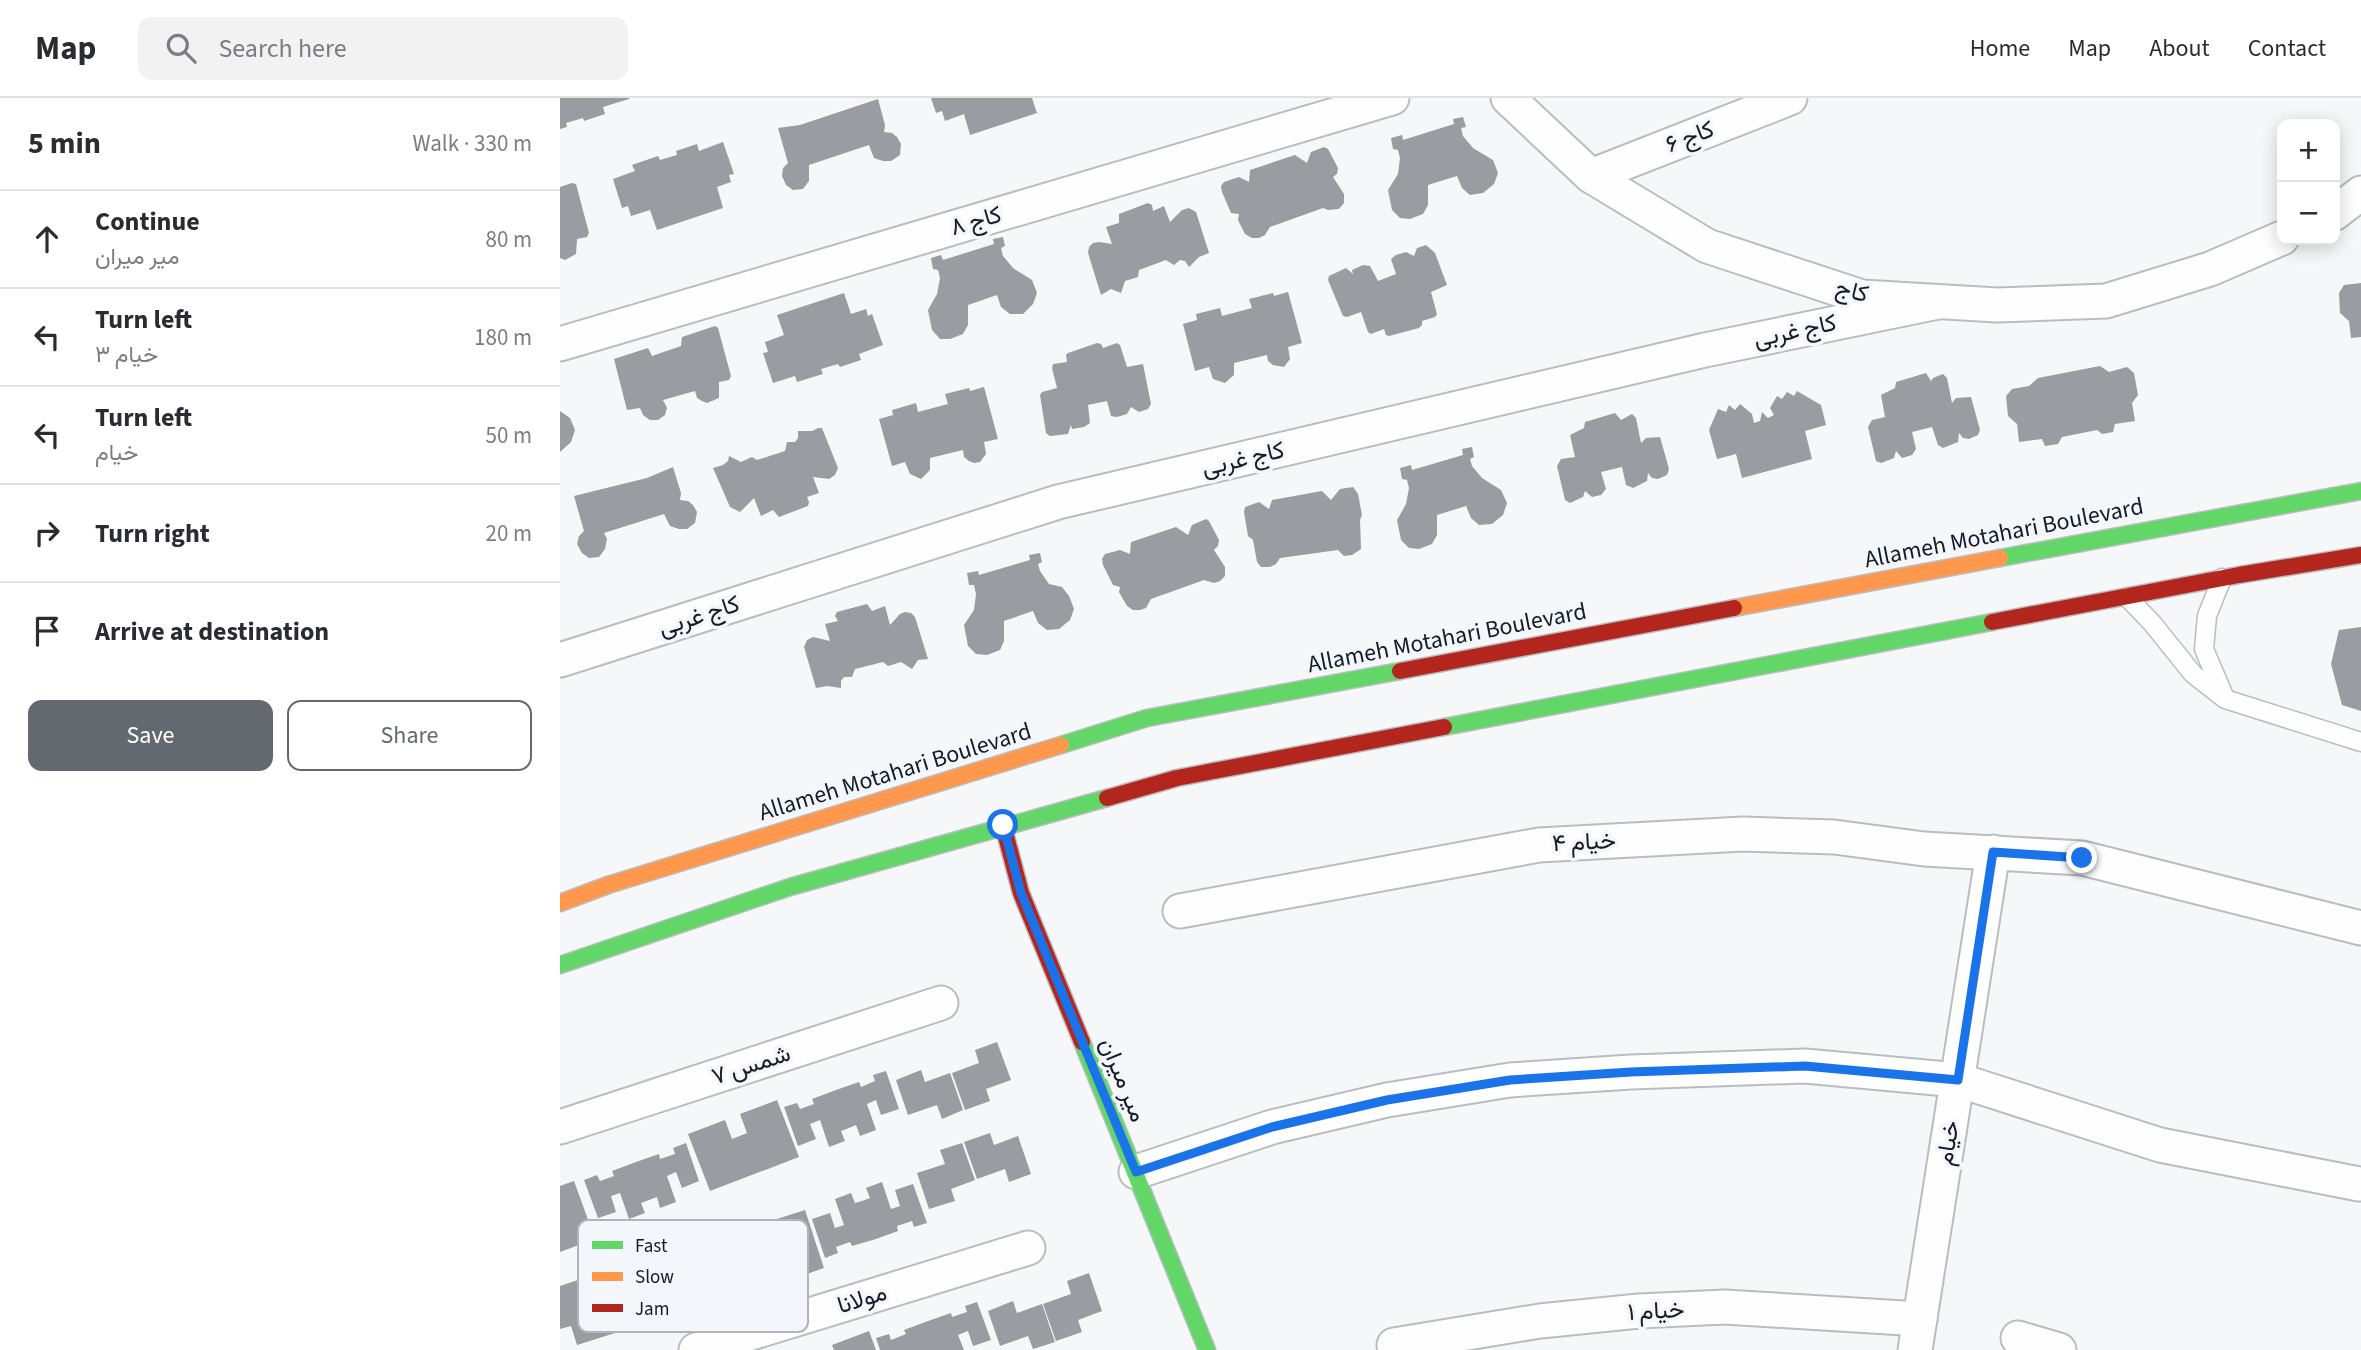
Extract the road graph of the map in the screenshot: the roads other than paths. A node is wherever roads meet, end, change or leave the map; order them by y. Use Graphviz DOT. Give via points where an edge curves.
graph roads {
  1 [pos="1392,98"];
  2 [pos="1508,98"];
  3 [pos="1790,98"];
  4 [pos="1591,176"];
  5 [pos="2361,193"];
  6 [pos="2340,209"];
  7 [pos="2277,240"];
  8 [pos="1938,302"];
  9 [pos="560,344"];
  10 [pos="2361,491"];
  11 [pos="2361,555"];
  12 [pos="2222,578"];
  13 [pos="2127,597"];
  14 [pos="560,660"];
  15 [pos="2225,699"];
  16 [pos="2361,742"];
  17 [pos="1003,825"];
  18 [pos="1993,852"];
  19 [pos="560,903"];
  20 [pos="1180,911"];
  21 [pos="2361,928"];
  22 [pos="560,965"];
  23 [pos="941,1003"];
  24 [pos="1958,1080"];
  25 [pos="560,1127"];
  26 [pos="1136,1172"];
  27 [pos="2360,1184"];
  28 [pos="1028,1248"];
  29 [pos="808,1316"];
  30 [pos="755,1332"];
  31 [pos="1918,1335"];
  32 [pos="2018,1338"];
  33 [pos="1394,1345"];
  34 [pos="696,1350"];
  35 [pos="1207,1350"];
  36 [pos="2059,1350"];
  1 -- 9 [label="street, کاج ۸"];
  2 -- 4 [label="street, کاج"];
  3 -- 4 [label="street, کاج ۶"];
  4 -- 8 [label="street, کاج" via="1707,246 1862,297"];
  5 -- 6 [label="street"];
  7 -- 8 [label="street, کاج" via="2210,269 2106,301"];
  8 -- 14 [label="street, کاج غربی" via="1705,350 1058,502"];
  10 -- 19 [label="main road, Allameh Motahari Boulevard" via="1147,718"];
  11 -- 12 [label="main road"];
  12 -- 13 [label="main road"];
  12 -- 15 [label="lane" via="2207,616 2204,649"];
  13 -- 15 [label="lane" via="2193,674"];
  13 -- 17 [label="main road" via="1177,778"];
  15 -- 16 [label="lane"];
  17 -- 22 [label="main road" via="790,887"];
  17 -- 26 [label="main road, میر میران" via="1021,893"];
  18 -- 20 [label="street, خیام ۴" via="1924,849 1834,836 1743,834 1539,845"];
  18 -- 21 [label="street, خیام ۴" via="2082,858"];
  18 -- 24 [label="street, خیام"];
  23 -- 25 [label="street, شمس ۷"];
  24 -- 26 [label="street" via="1805,1066 1510,1080 1387,1100 1285,1124"];
  24 -- 27 [label="street" via="2160,1145"];
  24 -- 31 [label="street, خیام"];
  26 -- 35 [label="main road, میر میران"];
  28 -- 29 [label="street, مولانا"];
  30 -- 34 [label="street, مولانا"];
  31 -- 33 [label="street, خیام ۱" via="1725,1307 1540,1321"];
  32 -- 36 [label="street"];
}
